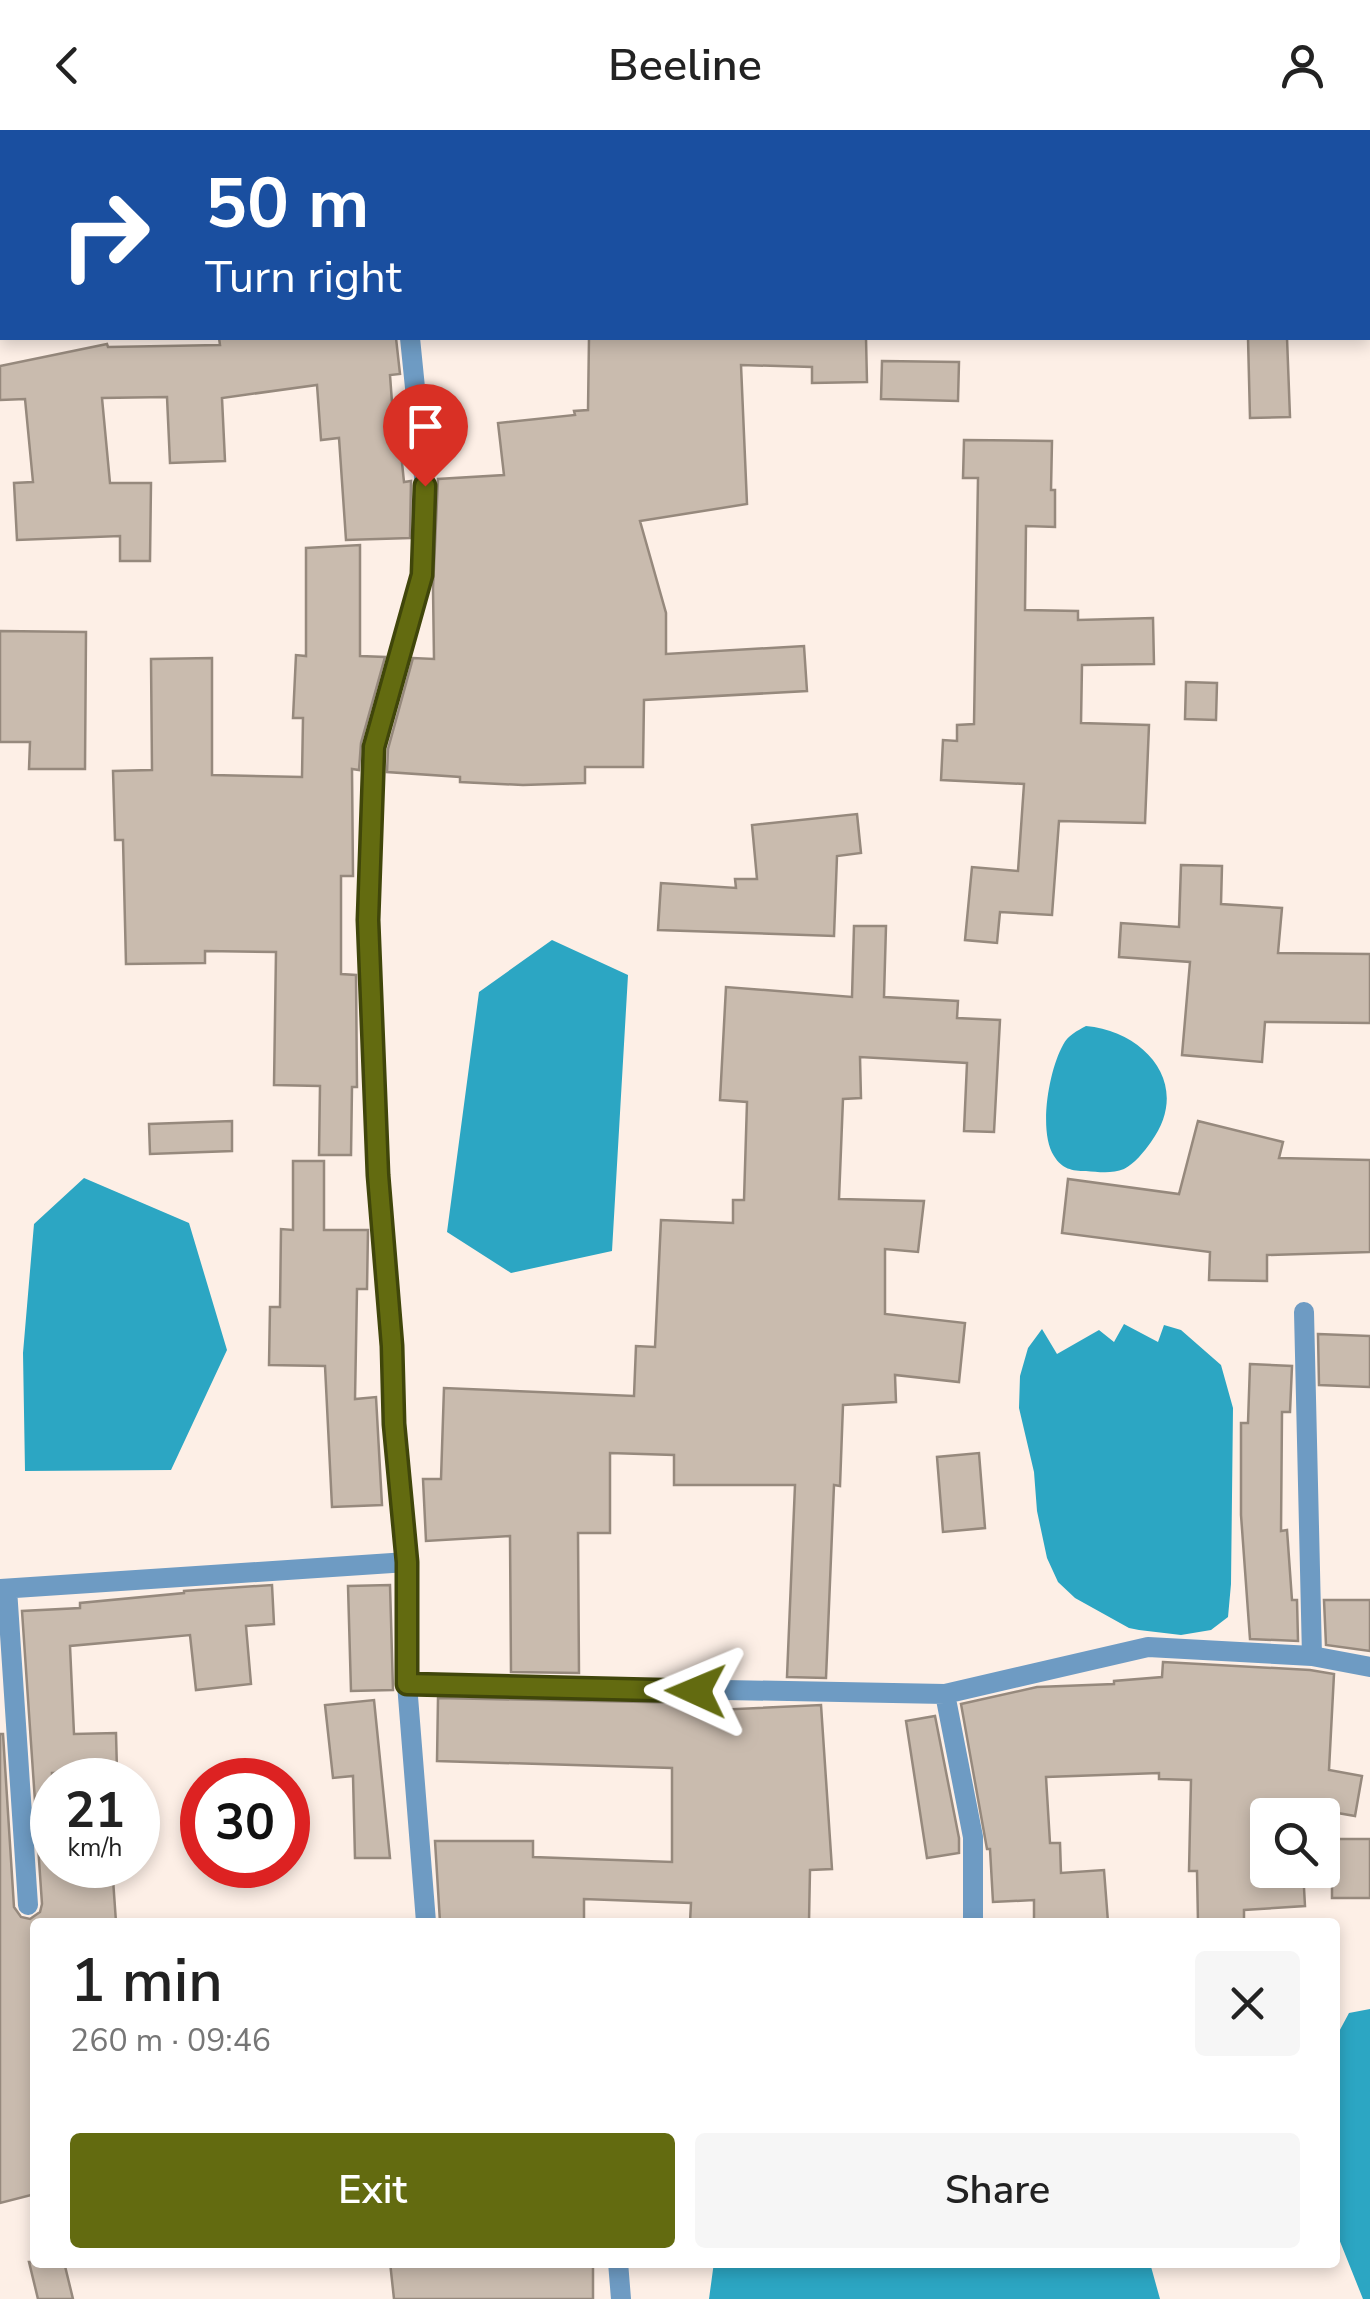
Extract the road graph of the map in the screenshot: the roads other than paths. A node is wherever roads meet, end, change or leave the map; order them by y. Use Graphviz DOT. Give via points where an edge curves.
graph roads {
  1 [pos="410,340"];
  2 [pos="1304,1312"];
  3 [pos="407,1562"];
  4 [pos="3,1589"];
  5 [pos="1312,1656"];
  6 [pos="1370,1668"];
  7 [pos="407,1684"];
  8 [pos="945,1694"];
  9 [pos="28,1905"];
  10 [pos="426,1918"];
  11 [pos="972,1918"];
  12 [pos="618,2268"];
  13 [pos="621,2299"];
  1 -- 3 [label="street" via="425,486 422,575 374,747 368,920 378,1175"];
  2 -- 5 [label="street"];
  3 -- 4 [label="street"];
  3 -- 7 [label="street"];
  4 -- 9 [label="street"];
  5 -- 6 [label="street"];
  5 -- 8 [label="street" via="1148,1647"];
  7 -- 8 [label="street"];
  7 -- 10 [label="street"];
  8 -- 11 [label="street" via="973,1837"];
  12 -- 13 [label="street"];
}
